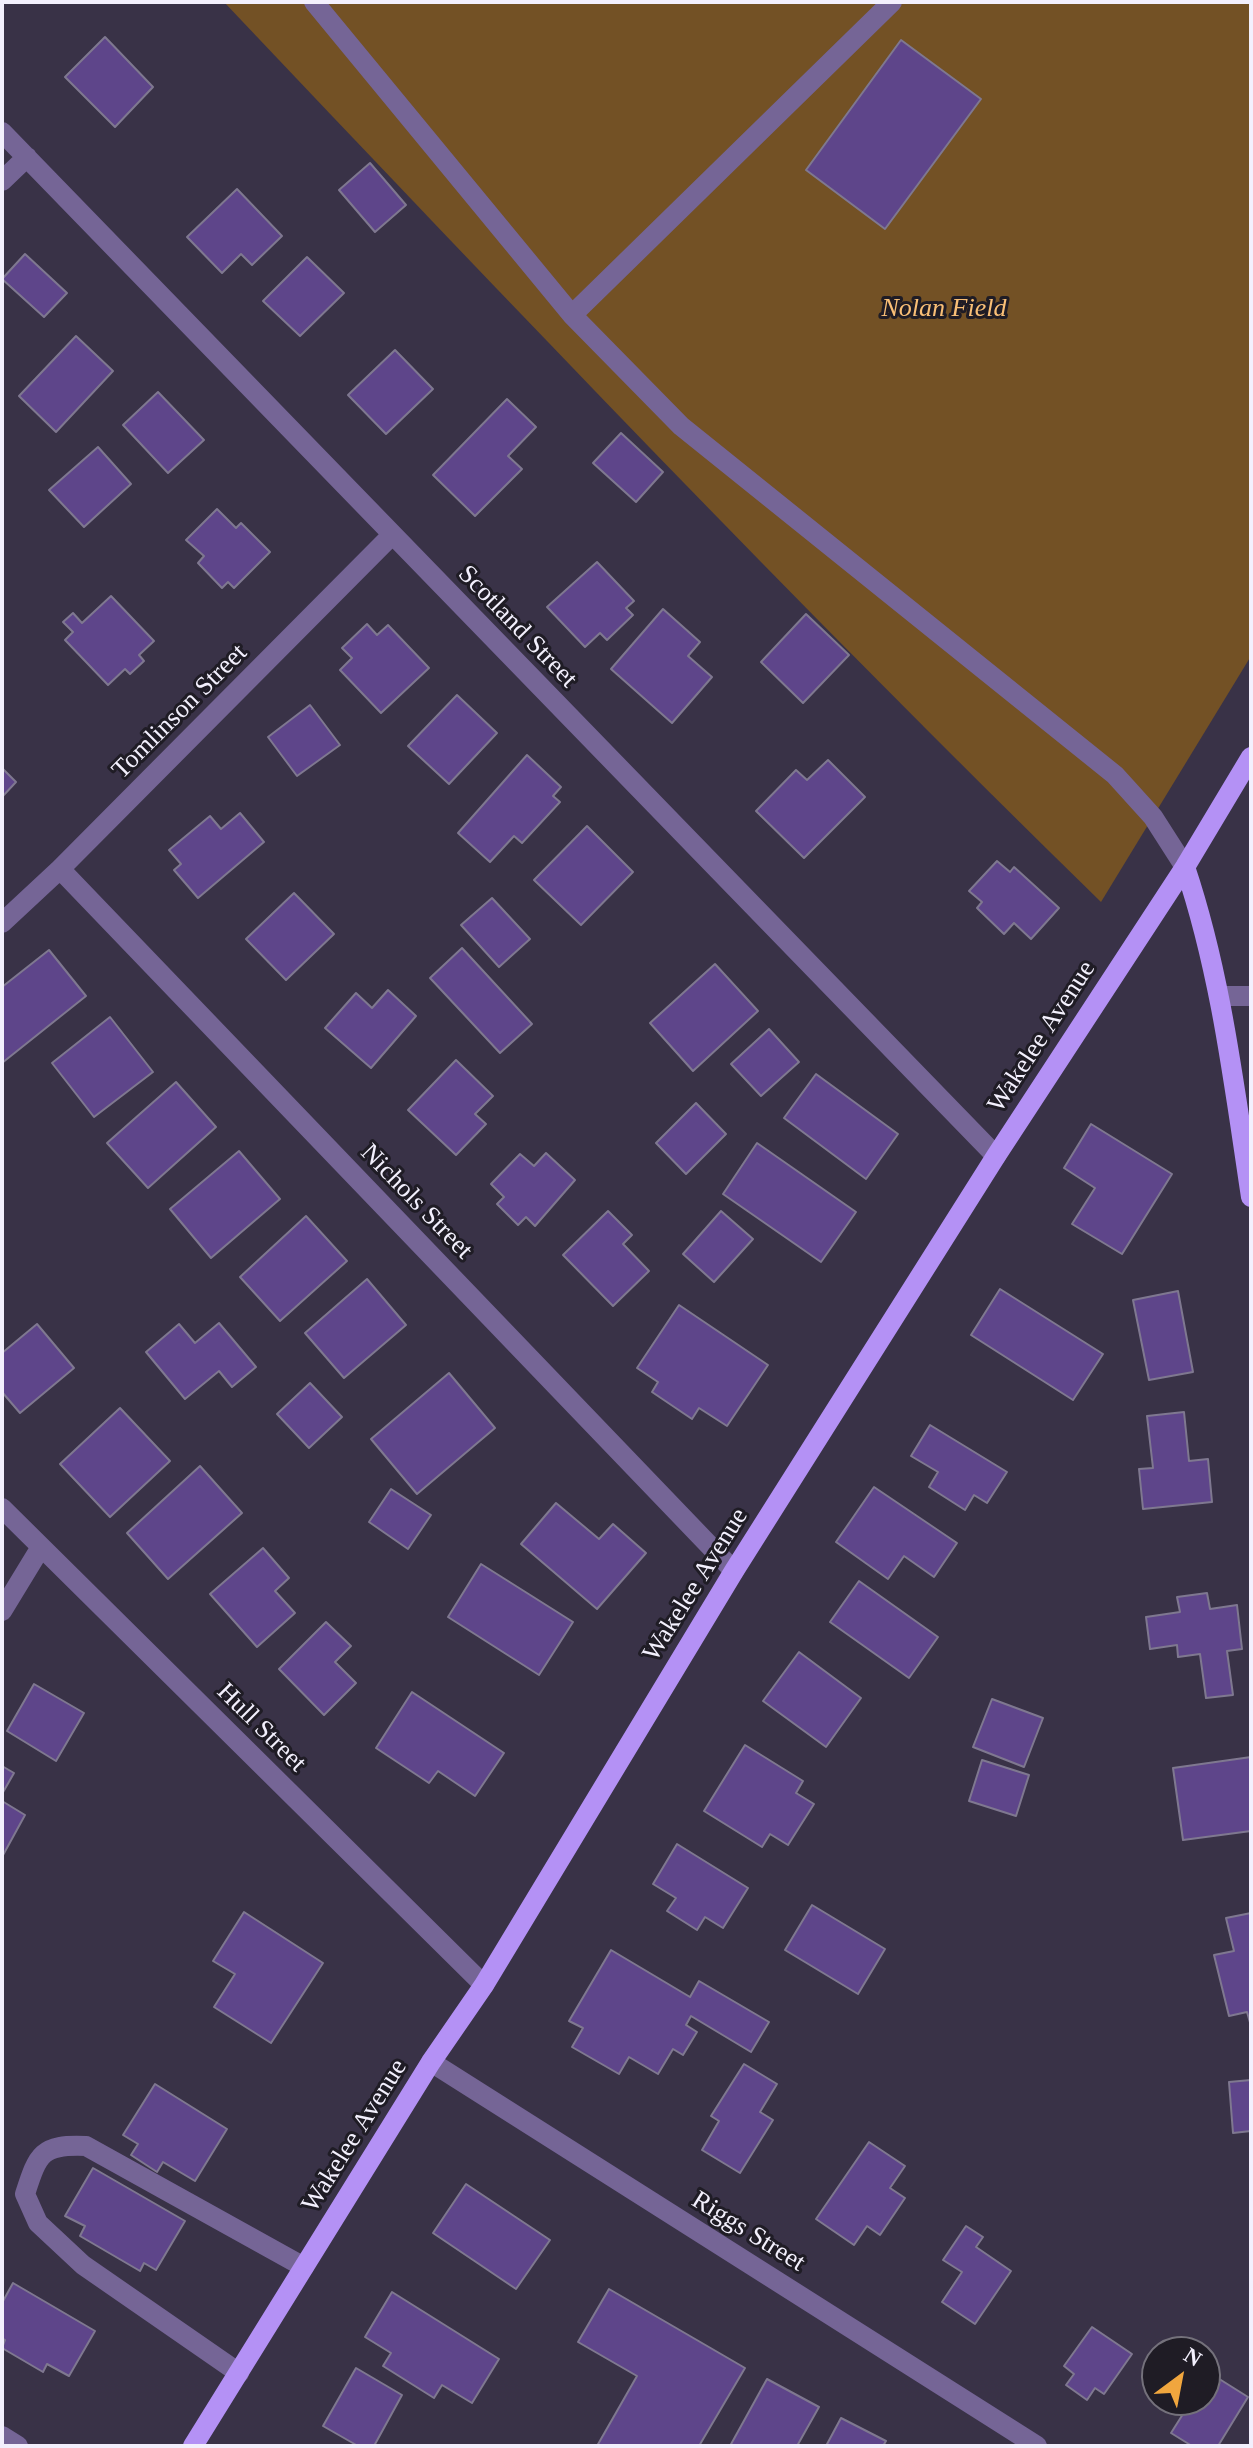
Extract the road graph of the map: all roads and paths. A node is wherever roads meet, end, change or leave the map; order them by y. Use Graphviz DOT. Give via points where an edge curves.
graph roads {
  1 [pos="314,2"];
  2 [pos="892,2"];
  3 [pos="2,132"];
  4 [pos="27,157"];
  5 [pos="2,181"];
  6 [pos="572,315"];
  7 [pos="392,535"];
  8 [pos="1251,757"];
  9 [pos="1185,867"];
  10 [pos="60,869"];
  11 [pos="2,923"];
  12 [pos="1220,996"];
  13 [pos="1251,996"];
  14 [pos="996,1156"];
  15 [pos="1251,1197"];
  16 [pos="2,1508"];
  17 [pos="41,1547"];
  18 [pos="734,1571"];
  19 [pos="2,1611"];
  20 [pos="484,1985"];
  21 [pos="431,2062"];
  22 [pos="304,2267"];
  23 [pos="239,2373"];
  24 [pos="2,2436"];
  25 [pos="18,2446"];
  26 [pos="193,2446"];
  27 [pos="1037,2446"];
  1 -- 6 [label="street"];
  2 -- 6 [label="street"];
  3 -- 4 [label="street, Scotland Street"];
  4 -- 5 [label="street"];
  4 -- 7 [label="street, Scotland Street"];
  6 -- 9 [label="street" via="681,426 1115,775 1153,817"];
  7 -- 10 [label="street, Tomlinson Street"];
  7 -- 14 [label="street, Scotland Street"];
  8 -- 9 [label="main road, Wakelee Avenue"];
  9 -- 12 [label="main road"];
  9 -- 14 [label="main road, Wakelee Avenue"];
  10 -- 11 [label="street, Tomlinson Street"];
  10 -- 18 [label="street, Nichols Street"];
  12 -- 13 [label="street"];
  12 -- 15 [label="main road"];
  14 -- 18 [label="main road, Wakelee Avenue"];
  16 -- 17 [label="street, Hull Street"];
  17 -- 19 [label="street"];
  17 -- 20 [label="street, Hull Street"];
  18 -- 20 [label="main road, Wakelee Avenue"];
  20 -- 21 [label="main road, Wakelee Avenue"];
  21 -- 22 [label="main road, Wakelee Avenue"];
  21 -- 27 [label="street, Riggs Street"];
  22 -- 23 [label="main road, Wakelee Avenue"];
  22 -- 23 [label="street" via="86,2146 57,2145 37,2158 25,2194 38,2223 83,2265"];
  23 -- 26 [label="main road, Wakelee Avenue"];
  24 -- 25 [label="street"];
}
